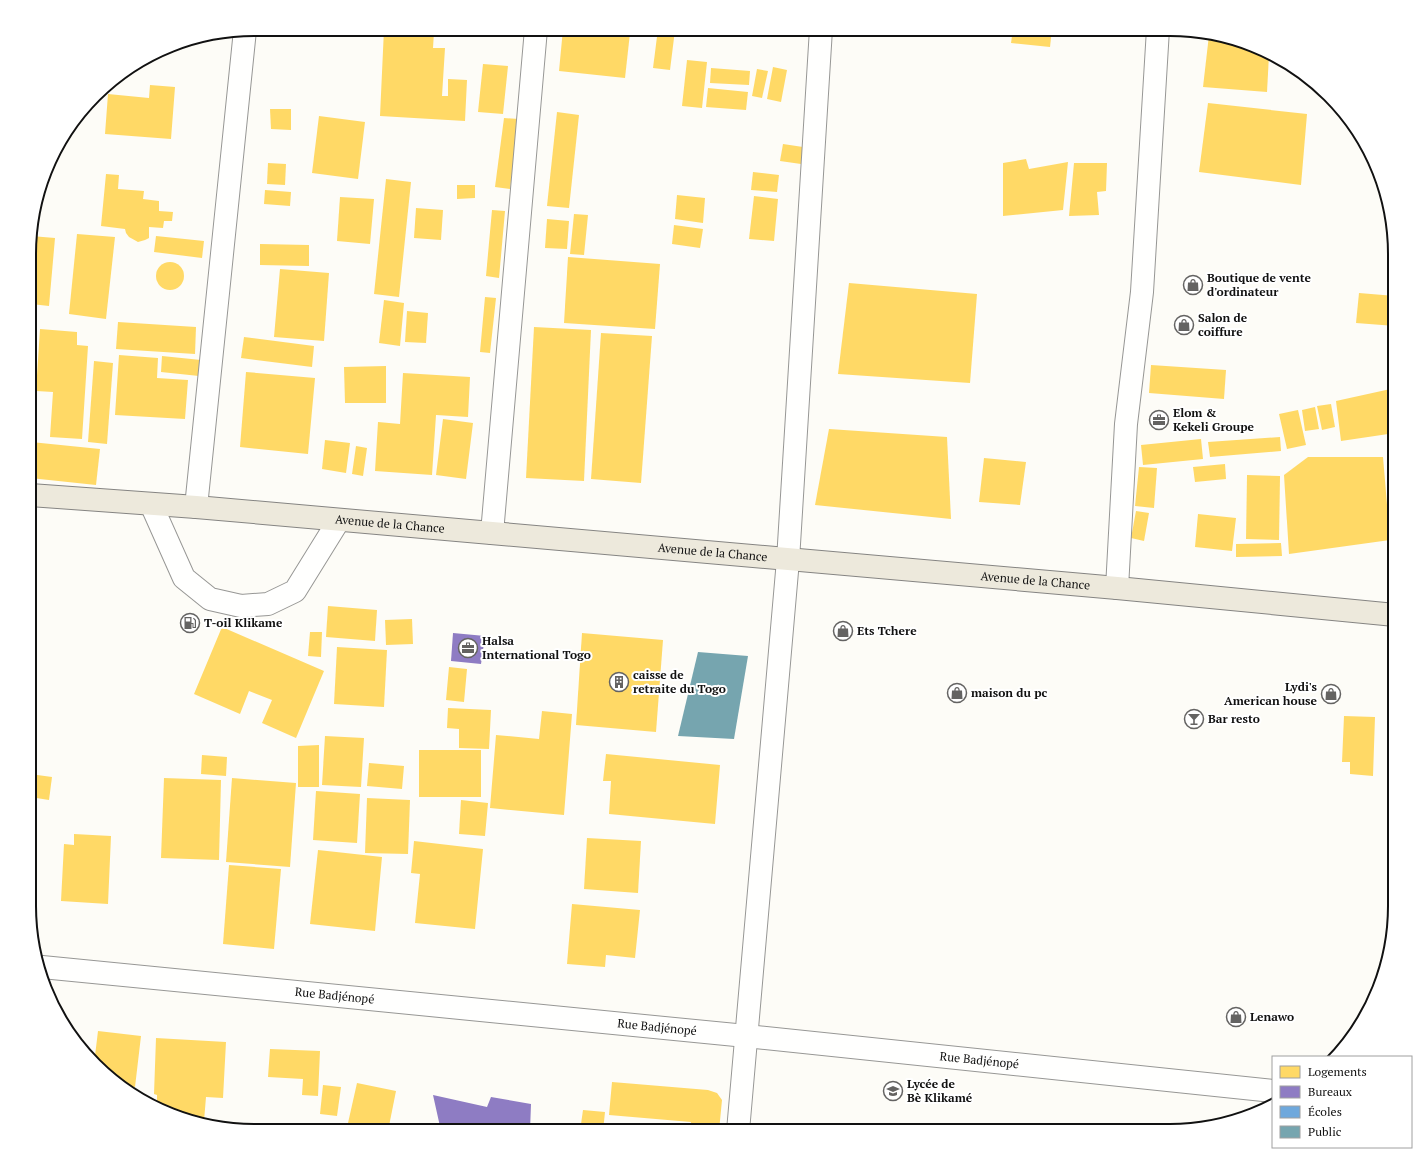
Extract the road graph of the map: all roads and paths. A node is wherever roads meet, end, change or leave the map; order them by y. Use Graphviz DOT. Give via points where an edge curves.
graph roads {
  1 [pos="244,36"];
  2 [pos="535,36"];
  3 [pos="821,36"];
  4 [pos="1158,36"];
  5 [pos="36,495"];
  6 [pos="152,504"];
  7 [pos="196,507"];
  8 [pos="339,520"];
  9 [pos="492,533"];
  10 [pos="788,560"];
  11 [pos="1117,588"];
  12 [pos="1388,614"];
  13 [pos="45,967"];
  14 [pos="746,1036"];
  15 [pos="1272,1091"];
  16 [pos="739,1124"];
  1 -- 7 [label="street"];
  2 -- 9 [label="street"];
  3 -- 10 [label="street"];
  4 -- 11 [label="street" via="1142,292 1126,424"];
  5 -- 6 [label="main road, Avenue de la Chance"];
  6 -- 7 [label="main road, Avenue de la Chance"];
  6 -- 8 [label="street" via="184,578 210,599 241,606 268,604 295,591"];
  7 -- 8 [label="main road, Avenue de la Chance"];
  8 -- 9 [label="main road, Avenue de la Chance"];
  9 -- 10 [label="main road, Avenue de la Chance"];
  10 -- 11 [label="main road, Avenue de la Chance"];
  10 -- 14 [label="street"];
  11 -- 12 [label="main road, Avenue de la Chance"];
  13 -- 14 [label="street, Rue Badjénopé"];
  14 -- 15 [label="street, Rue Badjénopé"];
  14 -- 16 [label="street"];
}
